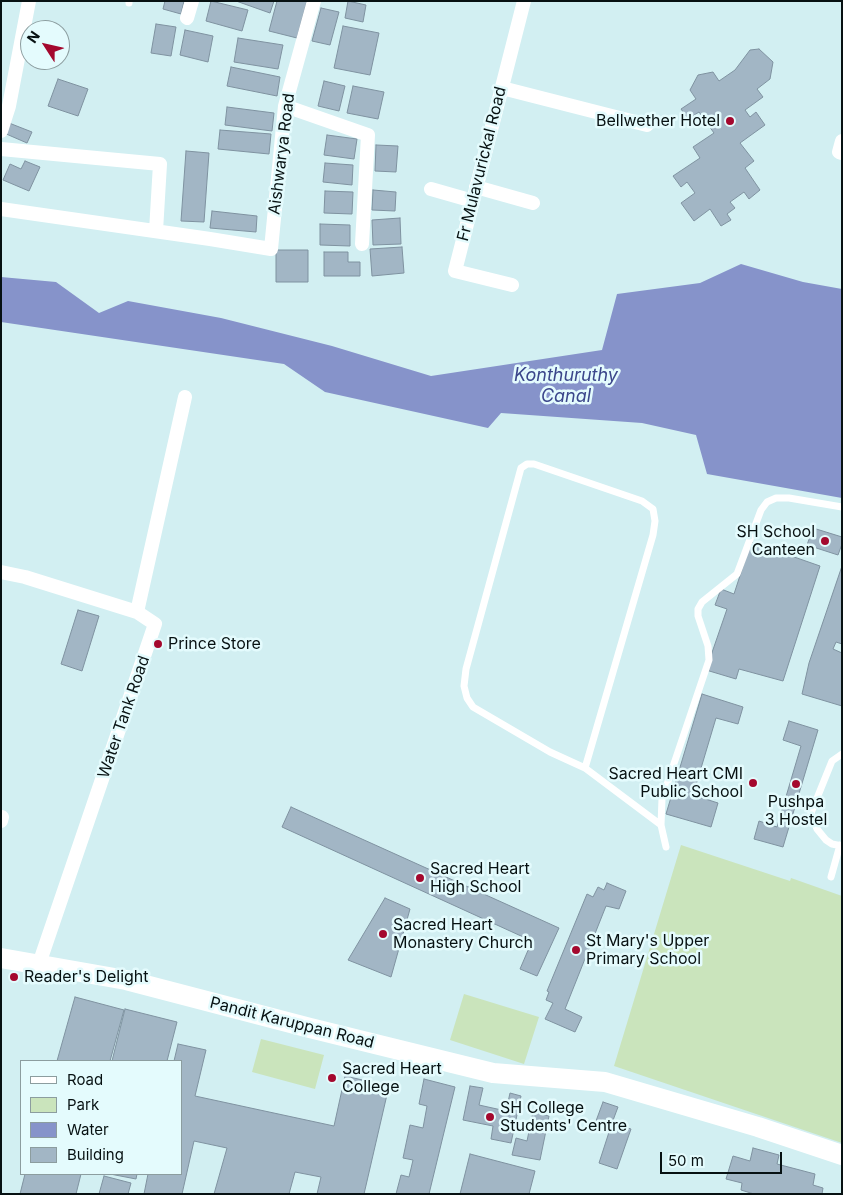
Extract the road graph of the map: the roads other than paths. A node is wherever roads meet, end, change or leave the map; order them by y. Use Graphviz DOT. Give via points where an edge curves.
graph roads {
  1 [pos="29,1"];
  2 [pos="192,1"];
  3 [pos="314,1"];
  4 [pos="524,1"];
  5 [pos="187,18"];
  6 [pos="502,88"];
  7 [pos="5,104"];
  8 [pos="285,106"];
  9 [pos="647,125"];
  10 [pos="1,131"];
  11 [pos="842,141"];
  12 [pos="1,149"];
  13 [pos="842,153"];
  14 [pos="432,189"];
  15 [pos="475,194"];
  16 [pos="533,203"];
  17 [pos="1,209"];
  18 [pos="156,231"];
  19 [pos="362,244"];
  20 [pos="512,285"];
  21 [pos="185,397"];
  22 [pos="842,507"];
  23 [pos="1,572"];
  24 [pos="137,612"];
  25 [pos="842,754"];
  26 [pos="585,768"];
  27 [pos="661,825"];
  28 [pos="841,846"];
  29 [pos="666,847"];
  30 [pos="831,877"];
  31 [pos="1,958"];
  32 [pos="39,964"];
  33 [pos="842,1155"];
  1 -- 7 [label="street"];
  2 -- 5 [label="street"];
  3 -- 8 [label="street, Aishwarya Road"];
  4 -- 6 [label="street, Fr Mulavurickal Road"];
  6 -- 9 [label="street"];
  6 -- 15 [label="street, Fr Mulavurickal Road"];
  7 -- 10 [label="street"];
  8 -- 18 [label="street, Aishwarya Road" via="271,249"];
  8 -- 19 [label="street" via="368,135"];
  11 -- 13 [label="street" via="839,152"];
  12 -- 18 [label="street" via="160,164"];
  14 -- 15 [label="street"];
  15 -- 16 [label="street"];
  15 -- 20 [label="street, Fr Mulavurickal Road" via="455,271"];
  17 -- 18 [label="street"];
  21 -- 24 [label="street"];
  22 -- 27 [label="lane" via="788,498 766,502 737,574 702,602 698,609 709,660 662,799"];
  23 -- 24 [label="street, Water Tank Road"];
  24 -- 32 [label="street, Water Tank Road" via="155,624"];
  25 -- 28 [label="lane" via="832,761 811,813 817,829 826,840"];
  26 -- 26 [label="lane" via="550,752 473,707 464,686 521,468 527,464 642,501 653,509 653,535"];
  26 -- 27 [label="lane"];
  27 -- 29 [label="lane"];
  28 -- 30 [label="lane"];
  31 -- 32 [label="main road, Pandit Karuppan Road"];
  32 -- 33 [label="main road, Pandit Karuppan Road" via="126,980 493,1073 605,1082"];
}
